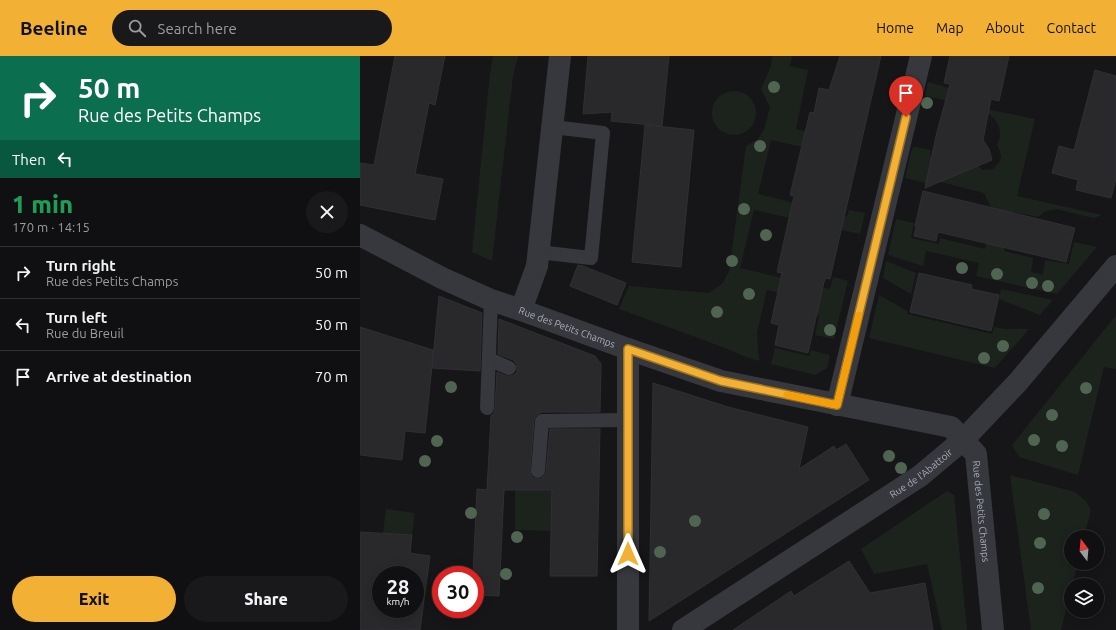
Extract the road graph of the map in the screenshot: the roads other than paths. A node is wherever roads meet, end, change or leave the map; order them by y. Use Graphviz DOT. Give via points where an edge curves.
graph roads {
  1 [pos="560,56"];
  2 [pos="921,56"];
  3 [pos="553,127"];
  4 [pos="360,235"];
  5 [pos="538,252"];
  6 [pos="1116,266"];
  7 [pos="491,300"];
  8 [pos="521,310"];
  9 [pos="628,349"];
  10 [pos="489,359"];
  11 [pos="509,368"];
  12 [pos="837,405"];
  13 [pos="488,408"];
  14 [pos="628,420"];
  15 [pos="963,440"];
  16 [pos="538,471"];
  17 [pos="628,630"];
  18 [pos="683,630"];
  19 [pos="993,630"];
  1 -- 3 [label="street"];
  2 -- 12 [label="street"];
  3 -- 5 [label="street"];
  3 -- 5 [label="lane" via="603,133 591,258"];
  4 -- 7 [label="street, Rue des Petits Champs" via="442,278"];
  5 -- 8 [label="street" via="537,266"];
  6 -- 15 [label="street, Rue de l'Abattoir" via="1018,382"];
  7 -- 8 [label="street, Rue des Petits Champs"];
  7 -- 10 [label="lane"];
  8 -- 9 [label="street, Rue des Petits Champs"];
  9 -- 12 [label="street, Rue des Petits Champs" via="721,381"];
  9 -- 14 [label="street"];
  10 -- 11 [label="lane"];
  10 -- 13 [label="lane"];
  12 -- 15 [label="street, Rue des Petits Champs" via="951,427"];
  14 -- 16 [label="lane" via="542,421"];
  14 -- 17 [label="street"];
  15 -- 18 [label="street, Rue de l'Abattoir" via="920,476"];
  15 -- 19 [label="street, Rue des Petits Champs" via="976,454"];
}
